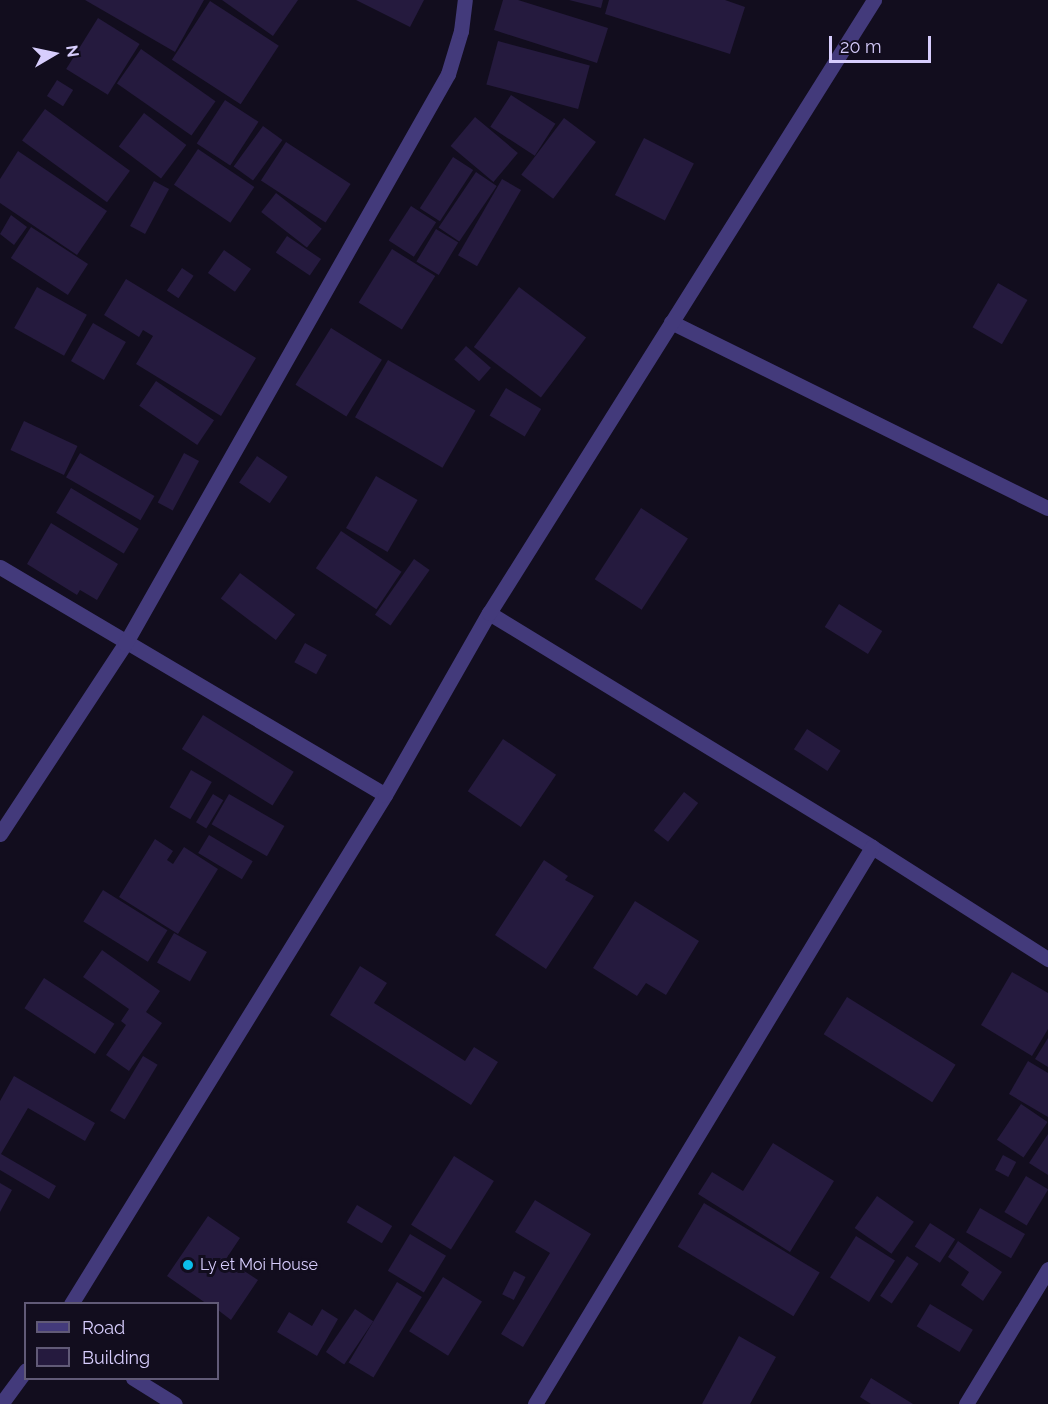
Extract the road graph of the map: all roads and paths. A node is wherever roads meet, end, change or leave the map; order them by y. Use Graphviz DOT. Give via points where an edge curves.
graph roads {
  1 [pos="465,0"];
  2 [pos="874,0"];
  3 [pos="670,322"];
  4 [pos="1046,504"];
  5 [pos="0,567"];
  6 [pos="489,613"];
  7 [pos="125,644"];
  8 [pos="385,795"];
  9 [pos="0,834"];
  10 [pos="872,847"];
  11 [pos="1048,959"];
  12 [pos="1048,1269"];
  13 [pos="72,1302"];
  14 [pos="24,1373"];
  15 [pos="136,1380"];
  16 [pos="1,1404"];
  17 [pos="175,1404"];
  18 [pos="535,1404"];
  19 [pos="966,1404"];
  1 -- 7 [label="street" via="461,31 448,74"];
  2 -- 3 [label="street"];
  3 -- 4 [label="street"];
  3 -- 6 [label="street"];
  5 -- 7 [label="street"];
  6 -- 8 [label="street"];
  6 -- 10 [label="street"];
  7 -- 8 [label="street"];
  7 -- 9 [label="street"];
  8 -- 13 [label="street"];
  10 -- 11 [label="street"];
  10 -- 18 [label="street"];
  12 -- 19 [label="street"];
  14 -- 16 [label="street"];
  15 -- 17 [label="street"];
}
